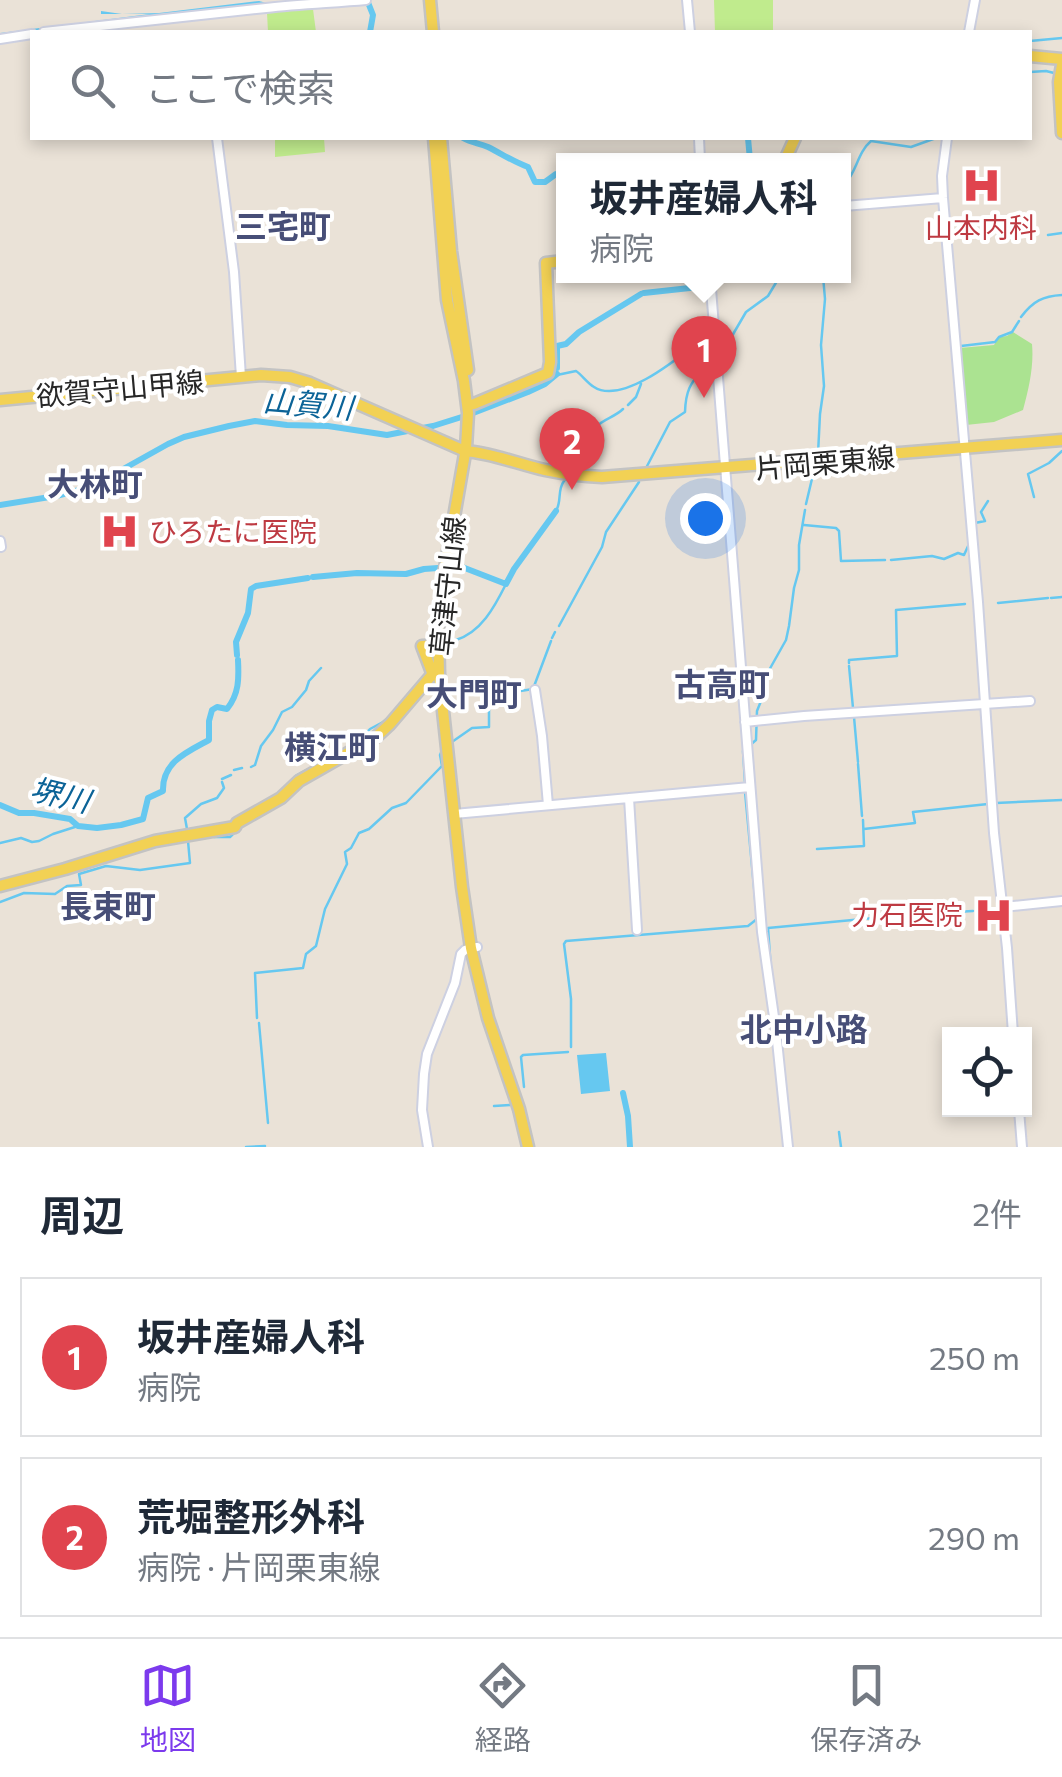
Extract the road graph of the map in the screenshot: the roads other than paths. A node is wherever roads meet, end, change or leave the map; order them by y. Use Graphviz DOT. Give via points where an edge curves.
graph roads {
  1 [pos="365,0"];
  2 [pos="427,0"];
  3 [pos="688,0"];
  4 [pos="975,0"];
  5 [pos="265,4"];
  6 [pos="62,30"];
  7 [pos="429,30"];
  8 [pos="690,30"];
  9 [pos="969,30"];
  10 [pos="30,34"];
  11 [pos="0,39"];
  12 [pos="1032,57"];
  13 [pos="1061,68"];
  14 [pos="1062,133"];
  15 [pos="218,140"];
  16 [pos="438,140"];
  17 [pos="438,140"];
  18 [pos="947,140"];
  19 [pos="943,198"];
  20 [pos="851,205"];
  21 [pos="556,262"];
  22 [pos="711,283"];
  23 [pos="241,377"];
  24 [pos="0,400"];
  25 [pos="474,404"];
  26 [pos="1062,442"];
  27 [pos="963,449"];
  28 [pos="468,451"];
  29 [pos="725,470"];
  30 [pos="441,645"];
  31 [pos="436,674"];
  32 [pos="535,690"];
  33 [pos="1030,702"];
  34 [pos="984,704"];
  35 [pos="752,721"];
  36 [pos="750,787"];
  37 [pos="628,798"];
  38 [pos="548,805"];
  39 [pos="457,813"];
  40 [pos="0,886"];
  41 [pos="1062,901"];
  42 [pos="1003,906"];
  43 [pos="637,930"];
  44 [pos="474,948"];
  45 [pos="1012,1027"];
  46 [pos="1020,1117"];
  47 [pos="428,1147"];
  48 [pos="531,1147"];
  49 [pos="788,1147"];
  50 [pos="1022,1147"];
  1 -- 5 [label="street"];
  2 -- 7 [label="main road"];
  3 -- 8 [label="street"];
  4 -- 9 [label="street"];
  5 -- 6 [label="street"];
  10 -- 11 [label="street"];
  12 -- 13 [label="main road"];
  13 -- 14 [label="main road"];
  15 -- 23 [label="street"];
  16 -- 25 [label="main road, 草津守山線"];
  17 -- 28 [label="main road, 草津守山線" via="447,300 466,398"];
  18 -- 19 [label="street"];
  19 -- 20 [label="street"];
  19 -- 27 [label="street"];
  21 -- 25 [label="main road" via="546,263 548,373"];
  22 -- 29 [label="street"];
  23 -- 24 [label="main road, 欲賀守山甲線"];
  23 -- 28 [label="main road, 欲賀守山甲線" via="310,383"];
  25 -- 28 [label="main road, 草津守山線"];
  26 -- 27 [label="main road, 片岡栗東線"];
  27 -- 29 [label="main road, 片岡栗東線"];
  27 -- 34 [label="street"];
  28 -- 29 [label="main road, 片岡栗東線" via="581,480"];
  28 -- 30 [label="main road, 草津守山線" via="446,564"];
  29 -- 35 [label="street"];
  30 -- 31 [label="main road, 草津守山線"];
  30 -- 31 [label="main road" via="422,646"];
  30 -- 39 [label="main road, 草津守山線"];
  31 -- 39 [label="main road, 草津守山線"];
  31 -- 40 [label="main road" via="376,737 236,828 155,840"];
  32 -- 38 [label="street"];
  33 -- 34 [label="street"];
  34 -- 35 [label="street"];
  34 -- 42 [label="street"];
  35 -- 36 [label="street"];
  36 -- 37 [label="street"];
  36 -- 49 [label="street"];
  37 -- 38 [label="street"];
  37 -- 43 [label="street"];
  38 -- 39 [label="street"];
  39 -- 44 [label="main road, 草津守山線"];
  41 -- 42 [label="street"];
  42 -- 45 [label="street"];
  44 -- 47 [label="street" via="461,954 426,1059 422,1110"];
  44 -- 48 [label="main road, 草津守山線"];
  46 -- 50 [label="street"];
}
